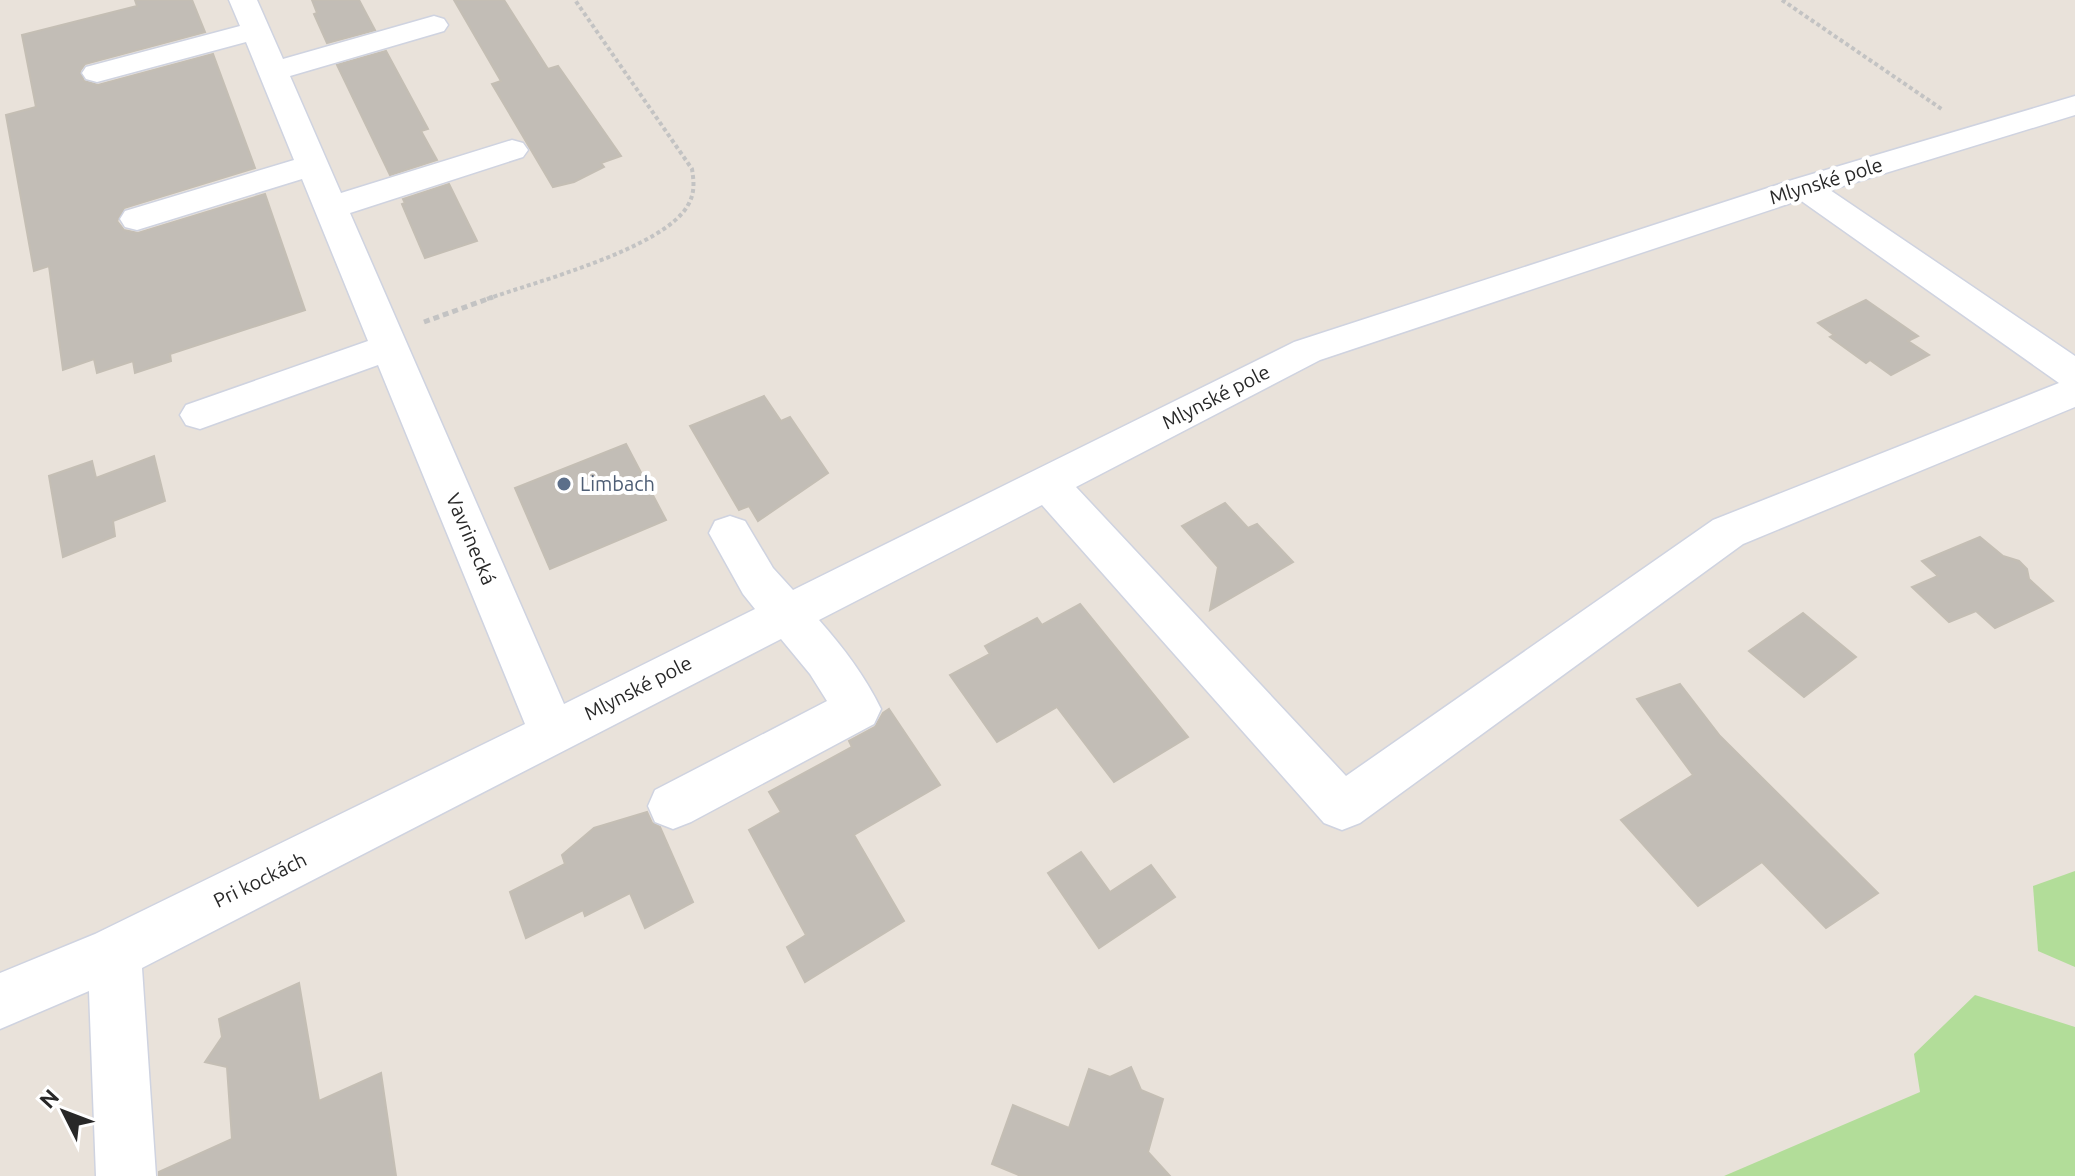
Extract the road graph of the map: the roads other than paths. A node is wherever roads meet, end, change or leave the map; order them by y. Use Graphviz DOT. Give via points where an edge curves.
graph roads {
  1 [pos="250,16"];
  2 [pos="434,25"];
  3 [pos="273,71"];
  4 [pos="97,73"];
  5 [pos="2075,105"];
  6 [pos="512,150"];
  7 [pos="313,165"];
  8 [pos="1804,187"];
  9 [pos="331,208"];
  10 [pos="137,219"];
  11 [pos="388,341"];
  12 [pos="2075,375"];
  13 [pos="2075,392"];
  14 [pos="200,415"];
  15 [pos="1047,483"];
  16 [pos="730,533"];
  17 [pos="786,613"];
  18 [pos="552,731"];
  19 [pos="673,806"];
  20 [pos="406,808"];
  21 [pos="114,953"];
  22 [pos="0,1001"];
  23 [pos="126,1176"];
  1 -- 3 [label="street, Vavrinecká"];
  1 -- 4 [label="street, Vavrinecká"];
  2 -- 3 [label="street"];
  3 -- 7 [label="street, Vavrinecká"];
  5 -- 8 [label="street, Mlynské pole"];
  6 -- 9 [label="street"];
  7 -- 9 [label="street, Vavrinecká"];
  7 -- 10 [label="street"];
  8 -- 12 [label="street"];
  8 -- 15 [label="street, Mlynské pole" via="1307,351"];
  9 -- 11 [label="street, Vavrinecká"];
  11 -- 14 [label="street"];
  11 -- 18 [label="street, Vavrinecká"];
  13 -- 15 [label="street" via="1728,532 1342,807"];
  15 -- 17 [label="street, Mlynské pole"];
  16 -- 17 [label="street" via="758,581"];
  17 -- 18 [label="street, Mlynské pole"];
  17 -- 19 [label="street" via="826,660 857,709"];
  18 -- 20 [label="street, Mlynské pole"];
  20 -- 21 [label="street, Pri kockách"];
  21 -- 22 [label="street, Pri kockách"];
  21 -- 23 [label="street"];
}
